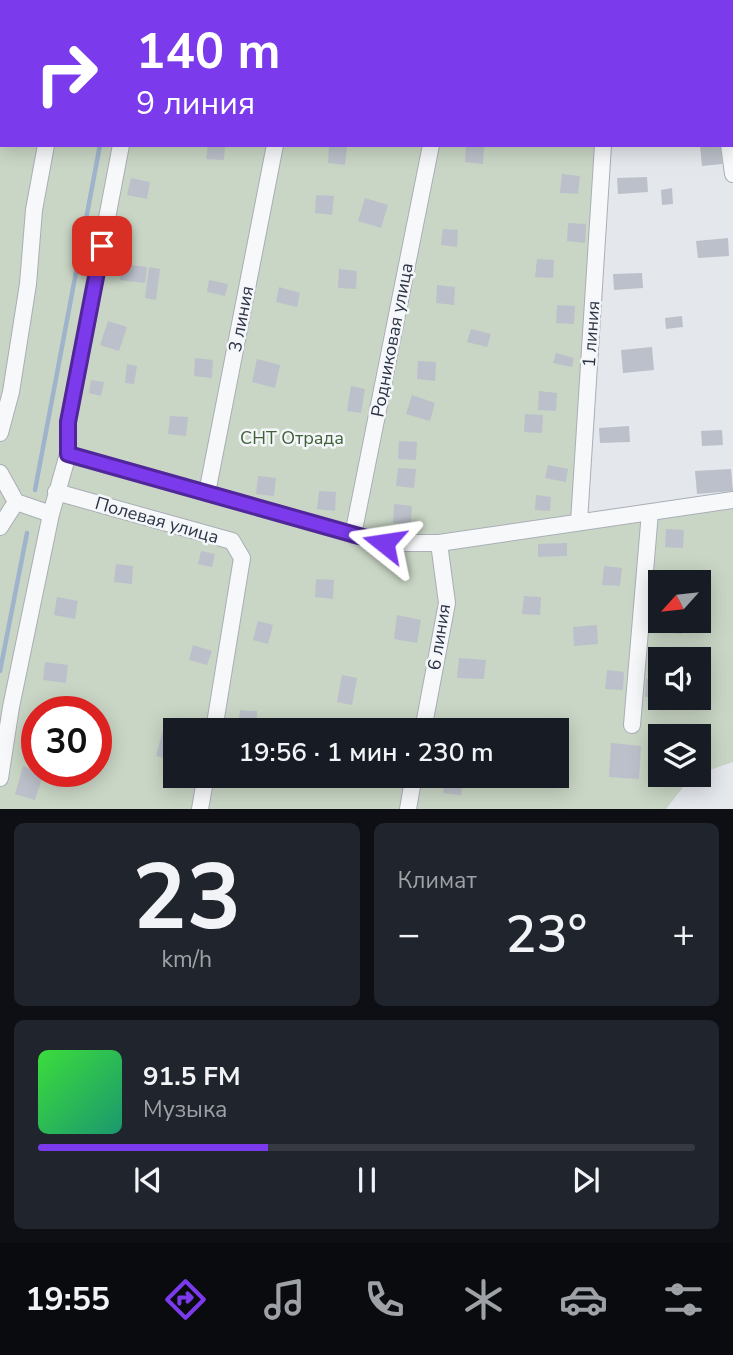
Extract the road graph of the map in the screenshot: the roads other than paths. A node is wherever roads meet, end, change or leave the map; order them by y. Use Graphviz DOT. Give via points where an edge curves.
graph roads {
  1 [pos="46,147"];
  2 [pos="121,147"];
  3 [pos="275,147"];
  4 [pos="431,147"];
  5 [pos="603,147"];
  6 [pos="729,147"];
  7 [pos="733,174"];
  8 [pos="6,388"];
  9 [pos="0,433"];
  10 [pos="68,454"];
  11 [pos="0,473"];
  12 [pos="56,492"];
  13 [pos="206,493"];
  14 [pos="733,500"];
  15 [pos="16,502"];
  16 [pos="650,512"];
  17 [pos="51,514"];
  18 [pos="579,522"];
  19 [pos="0,527"];
  20 [pos="354,535"];
  21 [pos="439,543"];
  22 [pos="216,718"];
  23 [pos="425,718"];
  24 [pos="632,725"];
  25 [pos="0,778"];
  26 [pos="204,788"];
  27 [pos="412,788"];
  28 [pos="200,809"];
  29 [pos="408,809"];
  1 -- 8 [label="street" via="28,284"];
  2 -- 10 [label="street" via="68,422"];
  3 -- 13 [label="street, 3 линия"];
  4 -- 20 [label="street, Родниковая улица"];
  5 -- 18 [label="street, 1 линия"];
  6 -- 7 [label="street"];
  8 -- 9 [label="street"];
  10 -- 12 [label="street"];
  10 -- 13 [label="street"];
  11 -- 15 [label="street"];
  12 -- 17 [label="street"];
  12 -- 22 [label="street, Полевая улица" via="232,541 242,558"];
  13 -- 20 [label="street"];
  14 -- 16 [label="street"];
  15 -- 17 [label="street"];
  15 -- 19 [label="street"];
  16 -- 18 [label="street"];
  16 -- 24 [label="street"];
  17 -- 25 [label="street"];
  18 -- 21 [label="street"];
  20 -- 21 [label="street" via="384,543"];
  21 -- 23 [label="street, 6 линия" via="446,603"];
  26 -- 28 [label="street"];
  27 -- 29 [label="street"];
}
